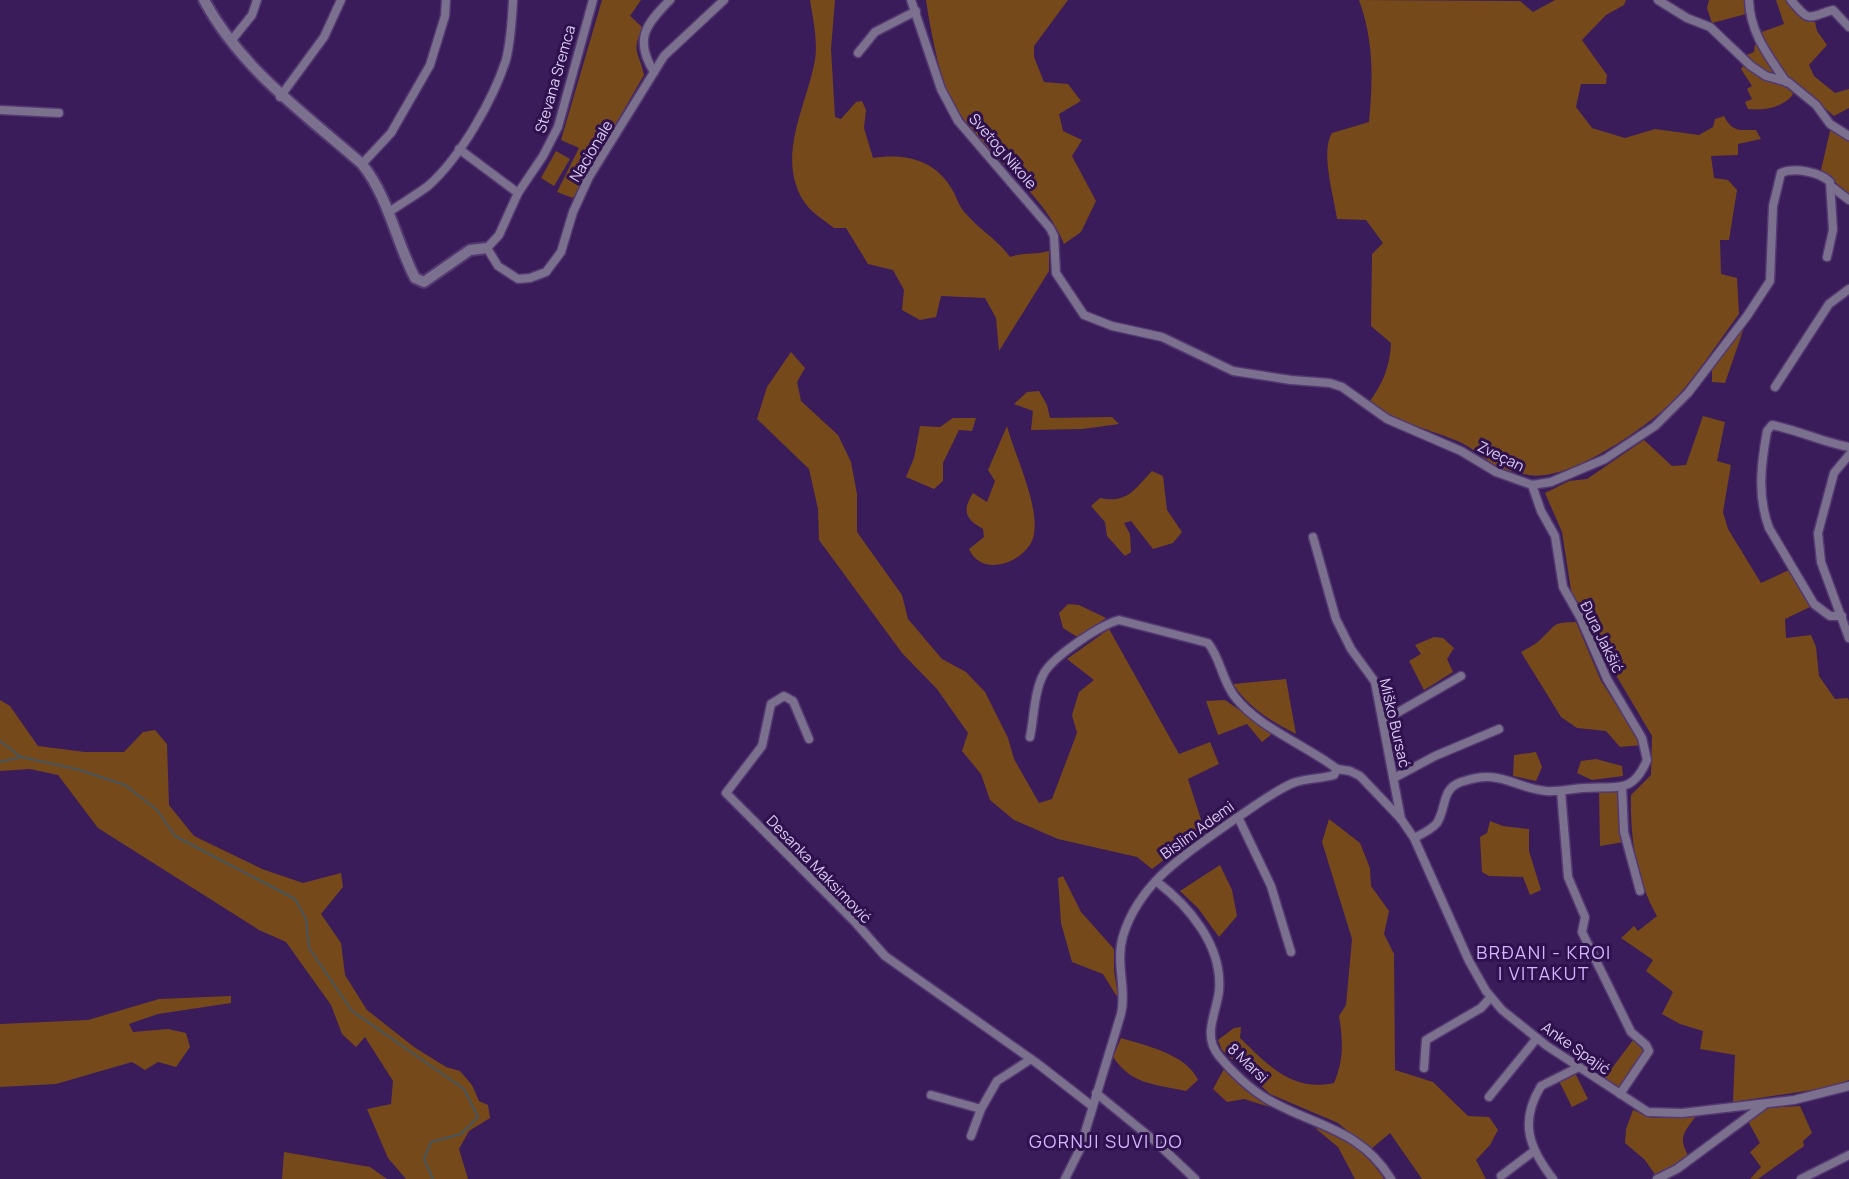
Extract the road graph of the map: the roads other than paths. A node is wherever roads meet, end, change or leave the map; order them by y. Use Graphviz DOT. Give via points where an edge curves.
graph roads {
  1 [pos="204,0"];
  2 [pos="257,0"];
  3 [pos="341,0"];
  4 [pos="446,0"];
  5 [pos="513,0"];
  6 [pos="593,0"];
  7 [pos="670,0"];
  8 [pos="724,0"];
  9 [pos="1658,0"];
  10 [pos="1749,0"];
  11 [pos="1791,0"];
  12 [pos="914,3"];
  13 [pos="1849,27"];
  14 [pos="231,41"];
  15 [pos="858,53"];
  16 [pos="654,72"];
  17 [pos="1786,82"];
  18 [pos="280,97"];
  19 [pos="0,110"];
  20 [pos="59,113"];
  21 [pos="1849,136"];
  22 [pos="459,149"];
  23 [pos="362,164"];
  24 [pos="1832,187"];
  25 [pos="518,193"];
  26 [pos="1849,200"];
  27 [pos="389,212"];
  28 [pos="487,248"];
  29 [pos="1827,256"];
  30 [pos="1056,273"];
  31 [pos="1849,289"];
  32 [pos="1775,387"];
  33 [pos="1849,447"];
  34 [pos="1849,455"];
  35 [pos="1532,485"];
  36 [pos="1313,537"];
  37 [pos="1842,616"];
  38 [pos="1849,638"];
  39 [pos="1461,676"];
  40 [pos="1383,721"];
  41 [pos="1499,729"];
  42 [pos="1030,737"];
  43 [pos="809,739"];
  44 [pos="1337,769"];
  45 [pos="1394,778"];
  46 [pos="1622,787"];
  47 [pos="1561,791"];
  48 [pos="1238,817"];
  49 [pos="1401,819"];
  50 [pos="1414,838"];
  51 [pos="1156,881"];
  52 [pos="1640,891"];
  53 [pos="1291,952"];
  54 [pos="1491,997"];
  55 [pos="1537,1038"];
  56 [pos="1031,1059"];
  57 [pos="1579,1067"];
  58 [pos="1424,1068"];
  59 [pos="1849,1086"];
  60 [pos="1096,1093"];
  61 [pos="1620,1094"];
  62 [pos="931,1095"];
  63 [pos="1489,1097"];
  64 [pos="1765,1104"];
  65 [pos="1092,1106"];
  66 [pos="981,1109"];
  67 [pos="971,1136"];
  68 [pos="1534,1151"];
  69 [pos="1849,1155"];
  70 [pos="1677,1169"];
  71 [pos="1501,1176"];
  72 [pos="1065,1179"];
  73 [pos="1195,1179"];
  74 [pos="1391,1179"];
  75 [pos="1553,1179"];
  76 [pos="1657,1179"];
  77 [pos="1671,1179"];
  78 [pos="1801,1179"];
  1 -- 14 [label="street"];
  2 -- 14 [label="street" via="252,15"];
  3 -- 18 [label="street" via="324,37"];
  4 -- 23 [label="street" via="430,65 391,134"];
  5 -- 22 [label="street" via="506,60"];
  6 -- 25 [label="street, Stevana Sremca" via="558,126"];
  7 -- 16 [label="street" via="647,27 641,44"];
  8 -- 16 [label="street, Nacionale" via="664,56"];
  9 -- 17 [label="street" via="1710,27 1759,71"];
  10 -- 17 [label="street" via="1753,28"];
  11 -- 13 [label="street" via="1809,16 1818,17 1833,10"];
  12 -- 15 [label="street, Svetog Nikole" via="876,32"];
  12 -- 30 [label="street, Svetog Nikole" via="946,101 968,136 1050,228"];
  14 -- 18 [label="street"];
  16 -- 28 [label="street, Nacionale" via="589,177 561,252 546,272 518,279 498,266"];
  17 -- 21 [label="street" via="1816,105 1830,124"];
  18 -- 23 [label="street"];
  19 -- 20 [label="street"];
  22 -- 25 [label="street"];
  22 -- 27 [label="street" via="428,185"];
  23 -- 27 [label="street" via="379,187"];
  24 -- 26 [label="street, Zveçan"];
  24 -- 29 [label="street" via="1833,230"];
  24 -- 35 [label="street, Zveçan" via="1818,175 1789,170 1781,173 1773,206 1770,281 1677,407 1655,426 1587,469"];
  25 -- 28 [label="street, Stevana Sremca" via="499,235"];
  27 -- 28 [label="street" via="411,270 424,282 470,250"];
  30 -- 35 [label="street, Zveçan" via="1084,315 1162,337 1233,371 1342,387 1387,419 1496,472"];
  31 -- 32 [label="street" via="1829,304"];
  33 -- 37 [label="street" via="1772,425 1760,485 1768,528 1814,604 1830,616"];
  34 -- 37 [label="street" via="1834,472 1818,533 1821,562"];
  35 -- 46 [label="street, Ðura Jakšić" via="1535,499 1555,536 1563,587 1646,750 1643,771"];
  36 -- 40 [label="street, Miško Bursać" via="1336,619 1351,649 1375,682"];
  37 -- 38 [label="street"];
  39 -- 40 [label="street"];
  40 -- 45 [label="street, Miško Bursać"];
  41 -- 45 [label="street"];
  42 -- 44 [label="street" via="1044,674 1082,640 1119,620 1208,643 1216,652 1234,696 1252,714"];
  43 -- 56 [label="street, Desanka Maksimović" via="793,701 784,696 771,704 762,746 726,793 885,956"];
  44 -- 48 [label="street, Bislim Ademi" via="1334,775 1301,781 1274,792"];
  44 -- 49 [label="street" via="1360,776"];
  45 -- 49 [label="street, Miško Bursać"];
  46 -- 47 [label="street"];
  46 -- 52 [label="street" via="1624,832"];
  47 -- 50 [label="street" via="1527,787 1493,776 1473,778 1452,785 1437,822"];
  47 -- 61 [label="street" via="1568,876 1585,917 1582,932 1631,1032 1649,1051"];
  48 -- 51 [label="street, Bislim Ademi" via="1168,866"];
  48 -- 53 [label="street" via="1271,886"];
  49 -- 50 [label="street, Anke Spajić"];
  50 -- 54 [label="street, Anke Spajić" via="1469,961"];
  51 -- 60 [label="street, Bislim Ademi" via="1123,937 1119,973 1123,1004"];
  51 -- 74 [label="street, 8 Marsi" via="1176,896 1210,944 1219,991 1210,1034 1218,1054 1265,1098 1362,1144"];
  54 -- 55 [label="street, Anke Spajić"];
  54 -- 58 [label="street" via="1480,1008 1426,1040"];
  55 -- 57 [label="street, Anke Spajić"];
  55 -- 63 [label="street"];
  56 -- 65 [label="street, Desanka Maksimović"];
  56 -- 66 [label="street" via="997,1081"];
  57 -- 61 [label="street, Anke Spajić"];
  57 -- 68 [label="street" via="1548,1080 1537,1092 1529,1126"];
  59 -- 64 [label="street, Anke Spajić"];
  60 -- 65 [label="street, Bislim Ademi"];
  60 -- 73 [label="street"];
  61 -- 64 [label="street, Anke Spajić" via="1648,1112 1662,1113"];
  62 -- 66 [label="street"];
  64 -- 70 [label="street"];
  65 -- 72 [label="street, Bislim Ademi" via="1080,1149"];
  66 -- 67 [label="street"];
  68 -- 71 [label="street"];
  68 -- 75 [label="street"];
  69 -- 78 [label="street"];
  70 -- 76 [label="street"];
  70 -- 77 [label="street"];
}
